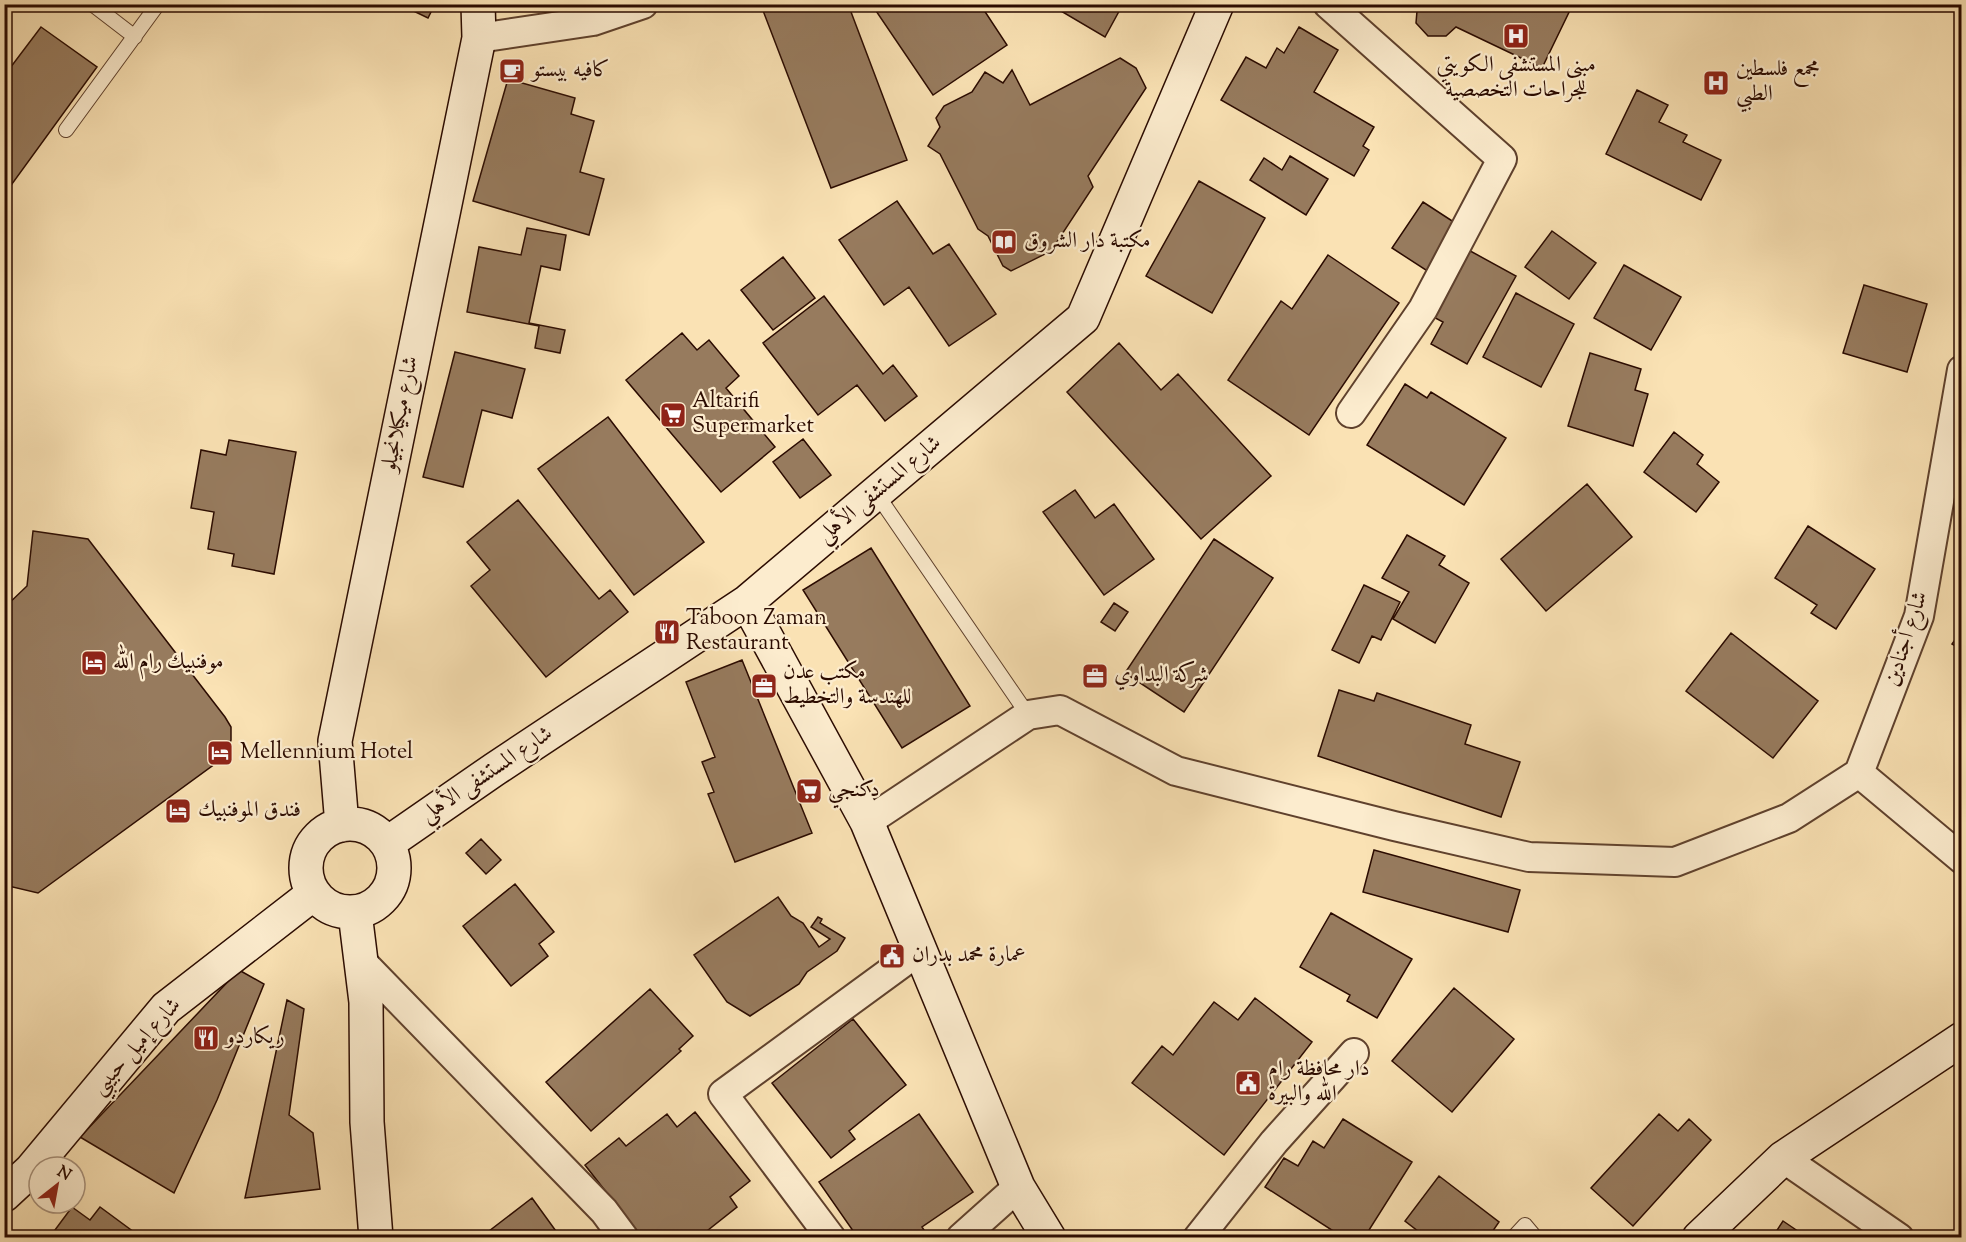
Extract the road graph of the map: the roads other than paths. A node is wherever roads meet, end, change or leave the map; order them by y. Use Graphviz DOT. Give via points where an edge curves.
graph roads {
  1 [pos="92,4"];
  2 [pos="158,4"];
  3 [pos="478,4"];
  4 [pos="643,4"];
  5 [pos="1217,4"];
  6 [pos="1328,4"];
  7 [pos="135,37"];
  8 [pos="479,38"];
  9 [pos="66,130"];
  10 [pos="1962,370"];
  11 [pos="1351,413"];
  12 [pos="876,493"];
  13 [pos="747,602"];
  14 [pos="1028,715"];
  15 [pos="1859,773"];
  16 [pos="867,822"];
  17 [pos="342,825"];
  18 [pos="388,843"];
  19 [pos="1962,859"];
  20 [pos="313,894"];
  21 [pos="355,913"];
  22 [pos="920,950"];
  23 [pos="361,961"];
  24 [pos="1962,1039"];
  25 [pos="1354,1053"];
  26 [pos="1783,1158"];
  27 [pos="1018,1187"];
  28 [pos="4,1195"];
  29 [pos="376,1238"];
  30 [pos="624,1238"];
  31 [pos="831,1238"];
  32 [pos="961,1238"];
  33 [pos="1049,1238"];
  34 [pos="1198,1238"];
  35 [pos="1514,1238"];
  36 [pos="1536,1238"];
  37 [pos="1699,1238"];
  38 [pos="1899,1238"];
  1 -- 7 [label="lane"];
  2 -- 7 [label="lane"];
  3 -- 8 [label="street, شارع ميكيلانجيلو"];
  4 -- 8 [label="street" via="593,21"];
  5 -- 12 [label="street, شارع المستشفى الأهلي" via="1083,318"];
  6 -- 11 [label="street" via="1502,159 1423,309"];
  7 -- 9 [label="lane"];
  8 -- 17 [label="street, شارع ميكيلانجيلو" via="335,741"];
  10 -- 15 [label="street, شارع أجنادين" via="1919,616"];
  12 -- 13 [label="street, شارع المستشفى الأهلي"];
  12 -- 14 [label="lane"];
  13 -- 16 [label="street"];
  13 -- 18 [label="street, شارع المستشفى الأهلي"];
  14 -- 15 [label="street" via="1060,710 1176,771 1529,857 1675,862 1789,818"];
  14 -- 16 [label="street"];
  15 -- 19 [label="street"];
  16 -- 22 [label="street"];
  17 -- 18 [label="street" via="359,825 375,831"];
  17 -- 20 [label="street" via="325,831 313,843 306,860 306,877"];
  18 -- 21 [label="street" via="394,877 388,893 379,902"];
  20 -- 21 [label="street" via="326,905"];
  20 -- 28 [label="street, شارع إميل حبيبي" via="166,1008 31,1170"];
  21 -- 23 [label="street"];
  22 -- 27 [label="street"];
  22 -- 31 [label="street" via="723,1094"];
  23 -- 29 [label="street"];
  23 -- 30 [label="street" via="596,1203"];
  24 -- 26 [label="street"];
  25 -- 34 [label="street" via="1275,1142"];
  26 -- 37 [label="street"];
  26 -- 38 [label="street"];
  27 -- 32 [label="street"];
  27 -- 33 [label="street"];
  35 -- 36 [label="lane" via="1525,1225"];
}
